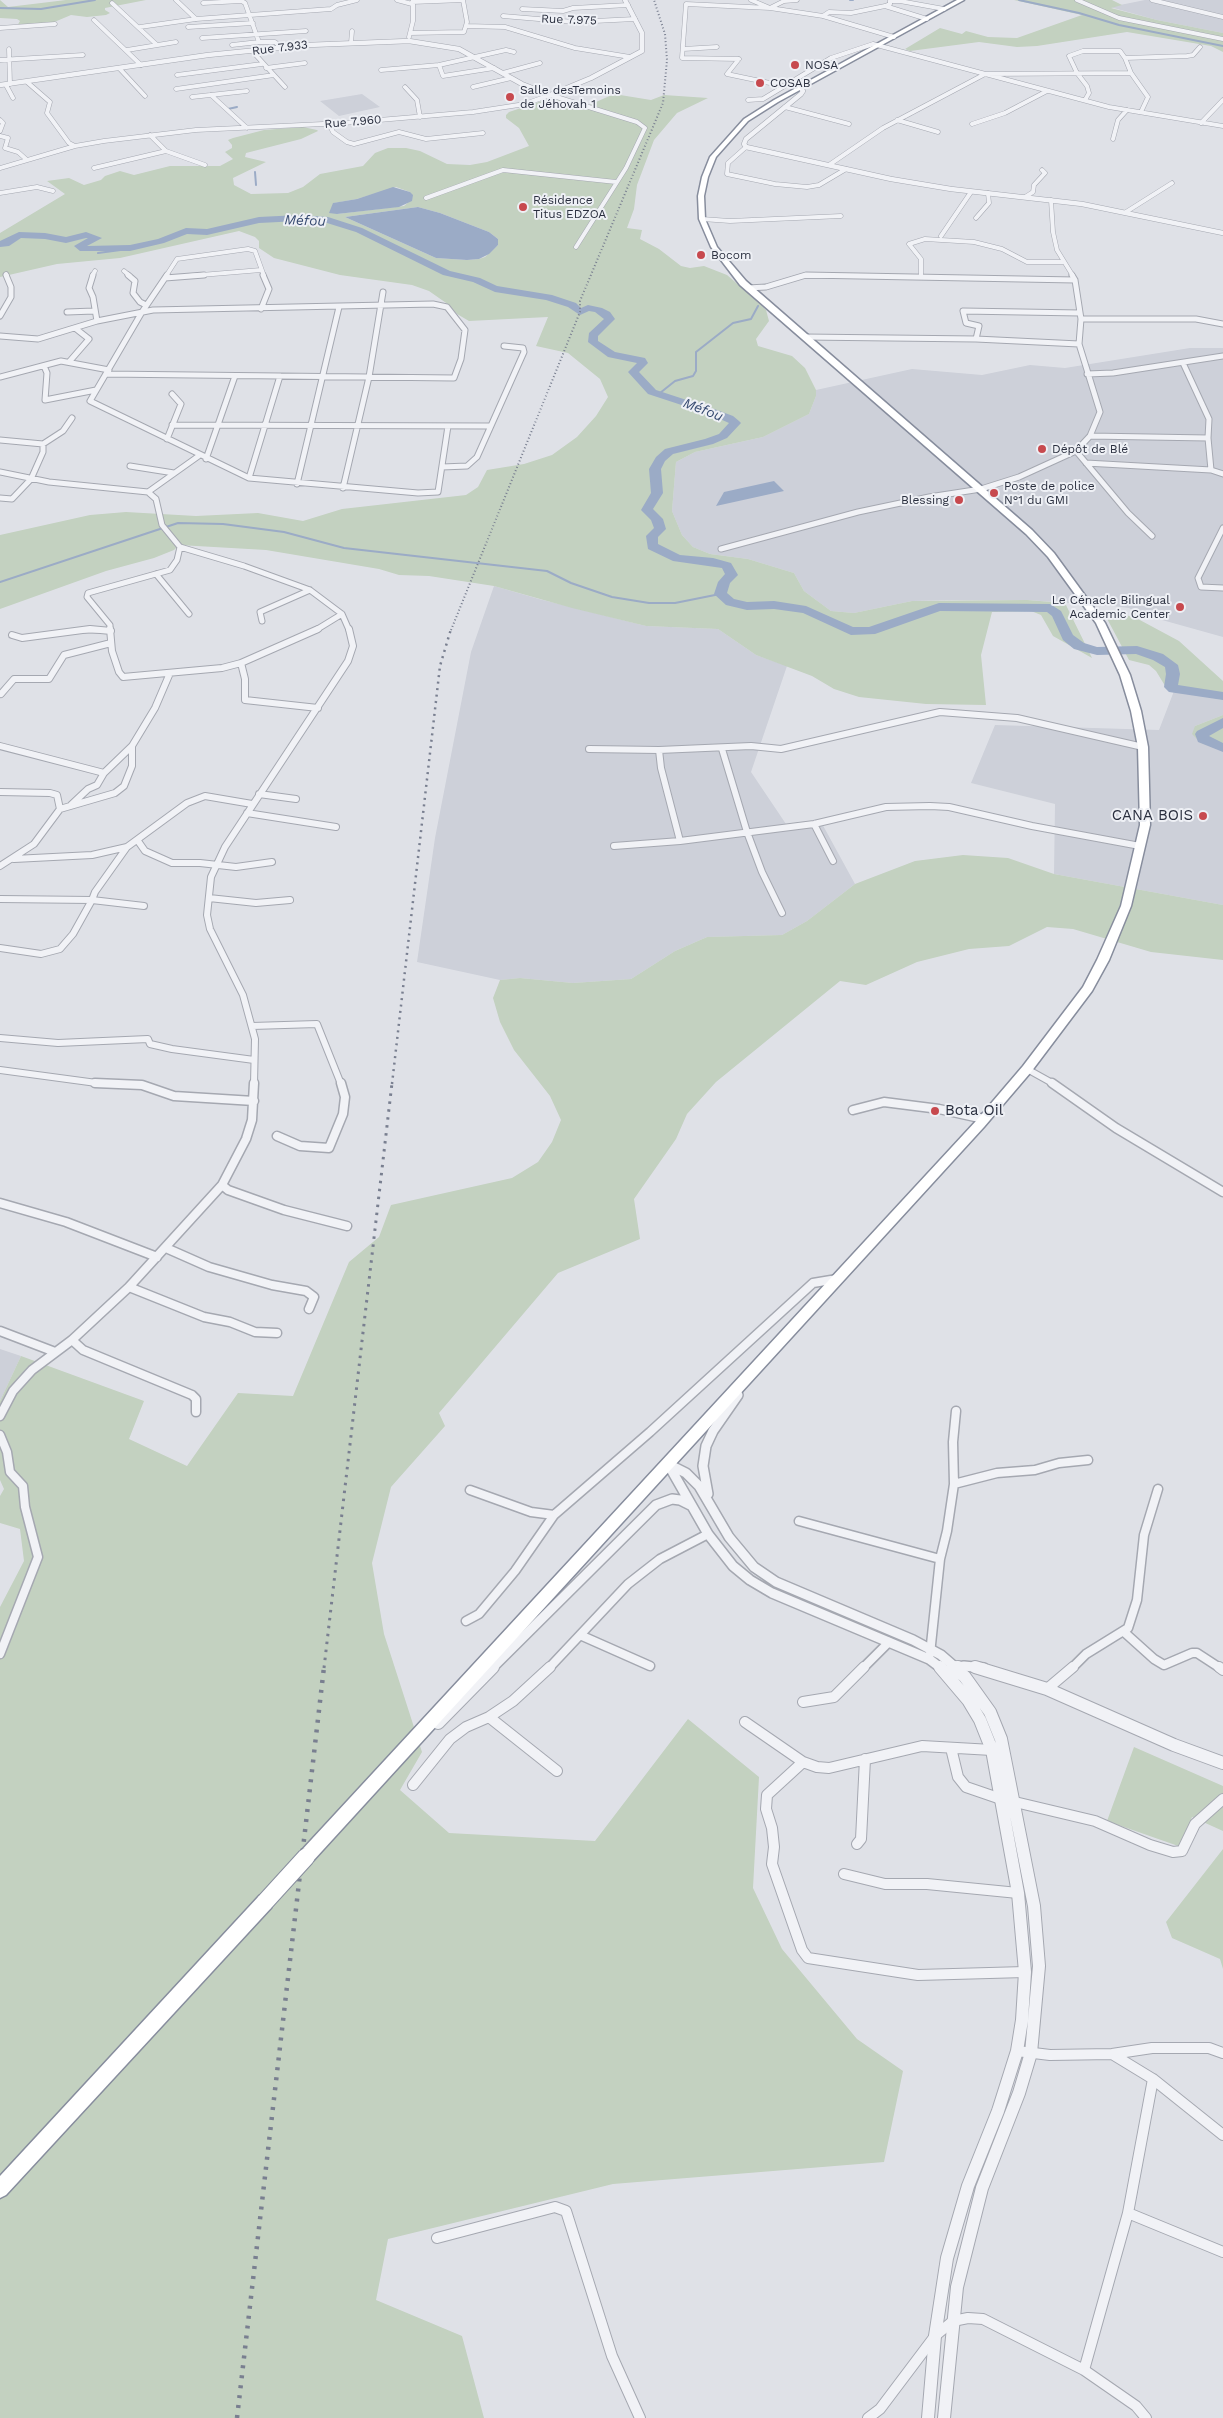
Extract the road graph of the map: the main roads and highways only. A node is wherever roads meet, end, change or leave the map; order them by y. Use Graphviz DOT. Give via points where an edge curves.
graph roads {
  1 [pos="961,0"];
  2 [pos="0,2190"];
  1 -- 2 [label="highway, bridge" via="754,114 718,150 700,196 702,219 721,257 748,288 1029,532 1084,599 1110,643 1125,675 1136,711 1143,746 1146,810 1126,906 1103,960 1070,1015 984,1120"];
}
